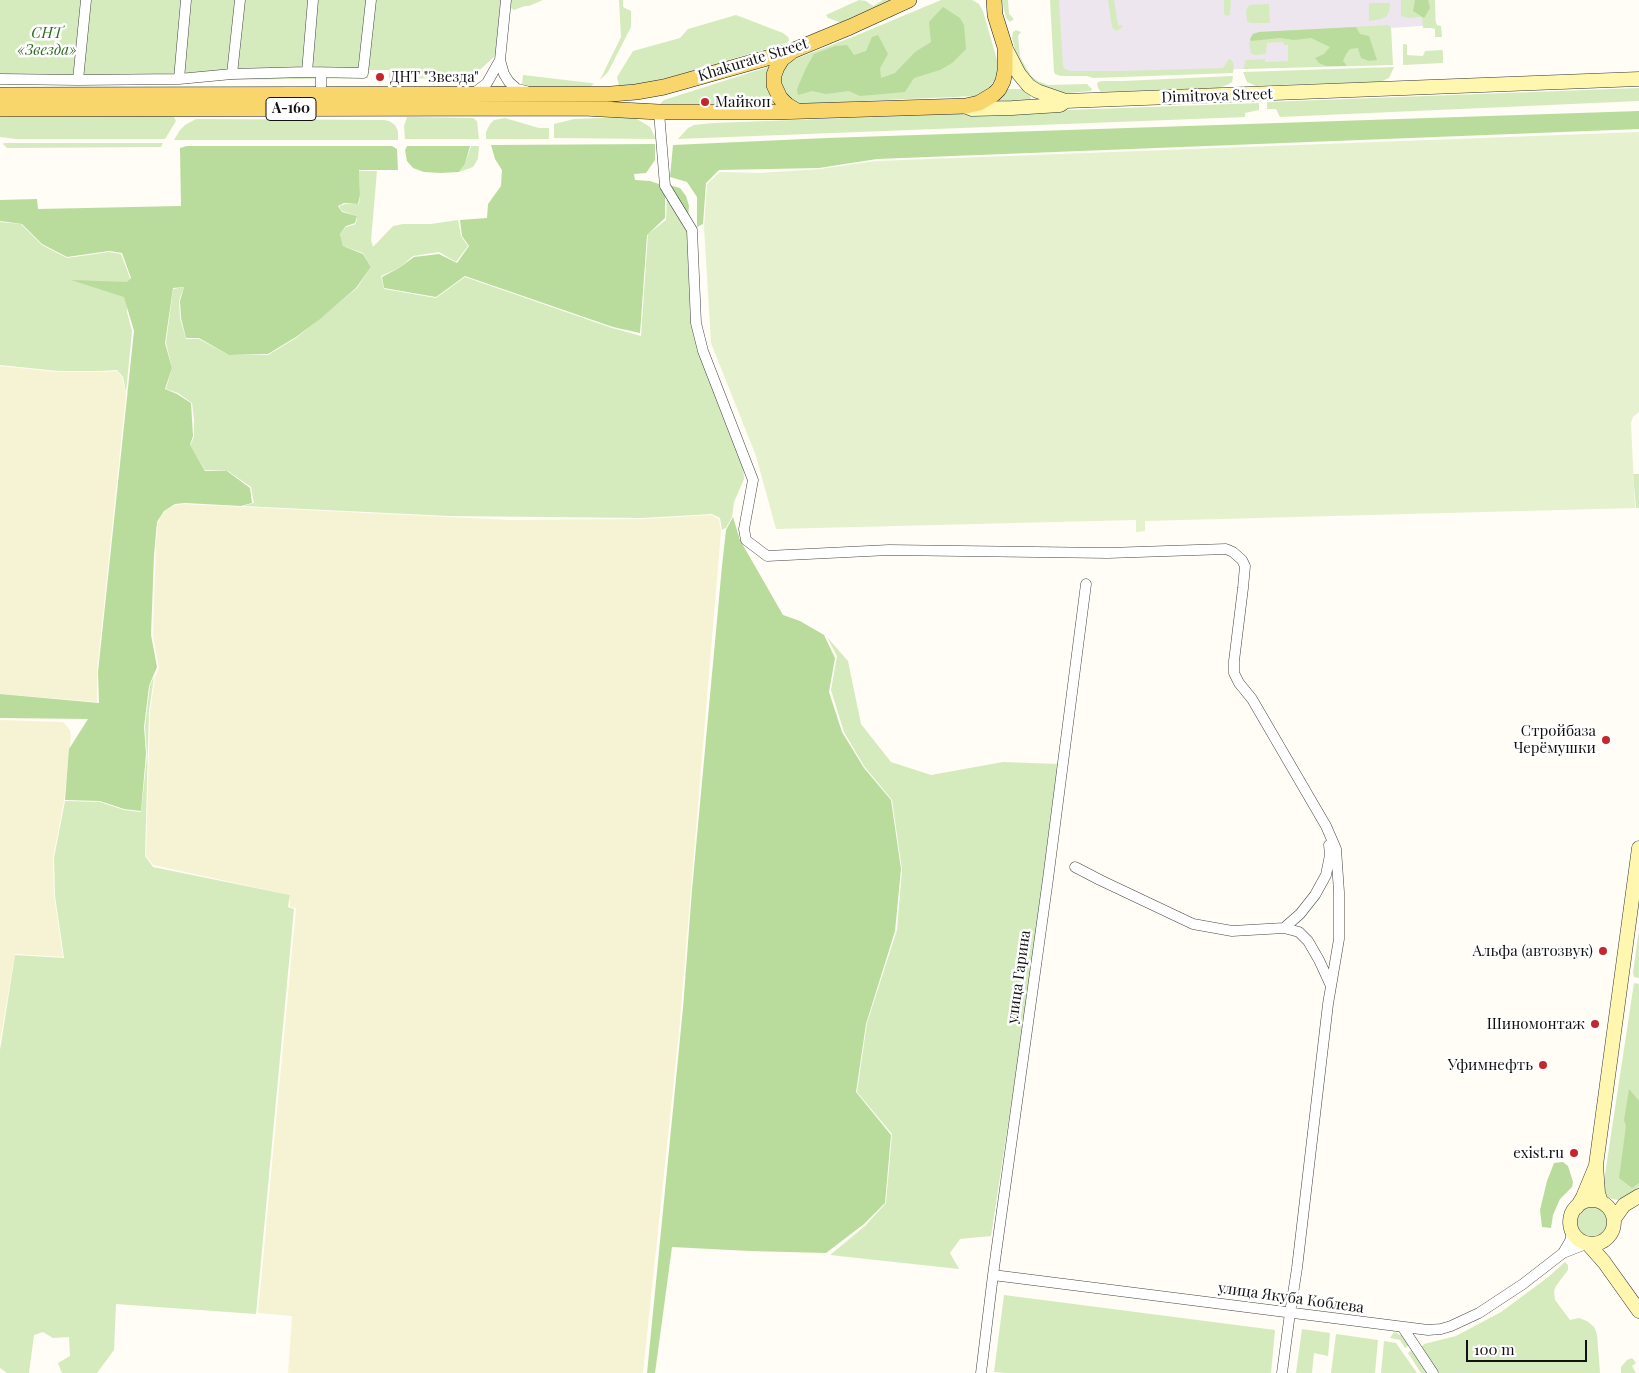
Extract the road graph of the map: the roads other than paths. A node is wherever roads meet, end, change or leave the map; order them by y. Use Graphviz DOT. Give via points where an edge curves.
graph roads {
  1 [pos="86,0"];
  2 [pos="186,0"];
  3 [pos="240,0"];
  4 [pos="313,0"];
  5 [pos="371,0"];
  6 [pos="506,0"];
  7 [pos="909,0"];
  8 [pos="983,0"];
  9 [pos="994,8"];
  10 [pos="1005,47"];
  11 [pos="792,51"];
  12 [pos="500,60"];
  13 [pos="307,72"];
  14 [pos="321,72"];
  15 [pos="232,74"];
  16 [pos="0,79"];
  17 [pos="179,79"];
  18 [pos="1639,79"];
  19 [pos="78,80"];
  20 [pos="0,94"];
  21 [pos="321,94"];
  22 [pos="473,94"];
  23 [pos="552,94"];
  24 [pos="1066,101"];
  25 [pos="966,106"];
  26 [pos="0,109"];
  27 [pos="659,112"];
  28 [pos="797,112"];
  29 [pos="1086,584"];
  30 [pos="1325,825"];
  31 [pos="1639,848"];
  32 [pos="1075,867"];
  33 [pos="1284,928"];
  34 [pos="1331,986"];
  35 [pos="1596,1166"];
  36 [pos="1639,1196"];
  37 [pos="1603,1203"];
  38 [pos="1624,1205"];
  39 [pos="1577,1207"];
  40 [pos="1614,1219"];
  41 [pos="1572,1232"];
  42 [pos="1610,1235"];
  43 [pos="1587,1244"];
  44 [pos="1563,1253"];
  45 [pos="993,1275"];
  46 [pos="1630,1297"];
  47 [pos="1639,1311"];
  48 [pos="1290,1313"];
  49 [pos="1403,1328"];
  50 [pos="981,1373"];
  51 [pos="1282,1373"];
  52 [pos="1433,1373"];
  1 -- 19 [label="street"];
  2 -- 17 [label="street"];
  3 -- 15 [label="street"];
  4 -- 13 [label="street"];
  5 -- 14 [label="street" via="362,73"];
  6 -- 12 [label="street"];
  7 -- 11 [label="main road, Khakurate Street"];
  8 -- 9 [label="main road"];
  9 -- 10 [label="main road"];
  10 -- 24 [label="main road" via="1029,86"];
  10 -- 25 [label="main road" via="1005,71 999,89 978,103"];
  11 -- 23 [label="main road, Khakurate Street" via="664,87 610,94"];
  11 -- 28 [label="main road" via="777,67 774,85 780,98"];
  12 -- 22 [label="street" via="488,83"];
  12 -- 23 [label="street" via="504,74 517,89"];
  13 -- 14 [label="street"];
  13 -- 15 [label="street"];
  14 -- 21 [label="street"];
  15 -- 17 [label="street"];
  16 -- 19 [label="street"];
  17 -- 19 [label="street"];
  18 -- 24 [label="main road, Dimitrova Street"];
  20 -- 21 [label="main road, А-160"];
  21 -- 22 [label="main road, А-160"];
  22 -- 23 [label="main road, Khakurate Street / А-160"];
  24 -- 25 [label="main road, Dimitrova Street" via="1060,106 972,109"];
  25 -- 28 [label="main road, Dimitrova Street"];
  26 -- 27 [label="main road, Dimitrova Street / А-160" via="583,108"];
  27 -- 28 [label="main road, Dimitrova Street"];
  27 -- 30 [label="street" via="664,186 692,230 696,323 702,351 753,480 744,529 746,540 767,556 889,550 1108,553 1226,549 1233,552 1245,566 1234,673"];
  29 -- 45 [label="street, улица Гарина"];
  30 -- 33 [label="street" via="1330,855 1326,875 1300,914"];
  30 -- 34 [label="street" via="1336,849 1338,892 1339,939"];
  31 -- 35 [label="main road"];
  32 -- 33 [label="street" via="1193,924 1232,931"];
  33 -- 34 [label="street" via="1299,932 1308,941"];
  34 -- 48 [label="street"];
  35 -- 37 [label="main road" via="1598,1194"];
  35 -- 39 [label="main road"];
  36 -- 38 [label="main road"];
  37 -- 38 [label="main road"];
  37 -- 39 [label="main road" via="1585,1201"];
  37 -- 40 [label="main road" via="1611,1210"];
  38 -- 40 [label="main road"];
  39 -- 41 [label="main road" via="1571,1217"];
  40 -- 42 [label="main road"];
  41 -- 43 [label="main road"];
  41 -- 44 [label="street, улица Якуба Коблева"];
  42 -- 43 [label="main road" via="1604,1242"];
  42 -- 46 [label="main road" via="1610,1253"];
  43 -- 44 [label="street, улица Якуба Коблева"];
  43 -- 46 [label="main road"];
  44 -- 49 [label="street, улица Якуба Коблева" via="1524,1284 1465,1321 1441,1330"];
  45 -- 48 [label="street, улица Якуба Коблева"];
  45 -- 50 [label="street, улица Гарина"];
  46 -- 47 [label="main road"];
  48 -- 49 [label="street, улица Якуба Коблева"];
  48 -- 51 [label="street"];
  49 -- 52 [label="street"];
}
